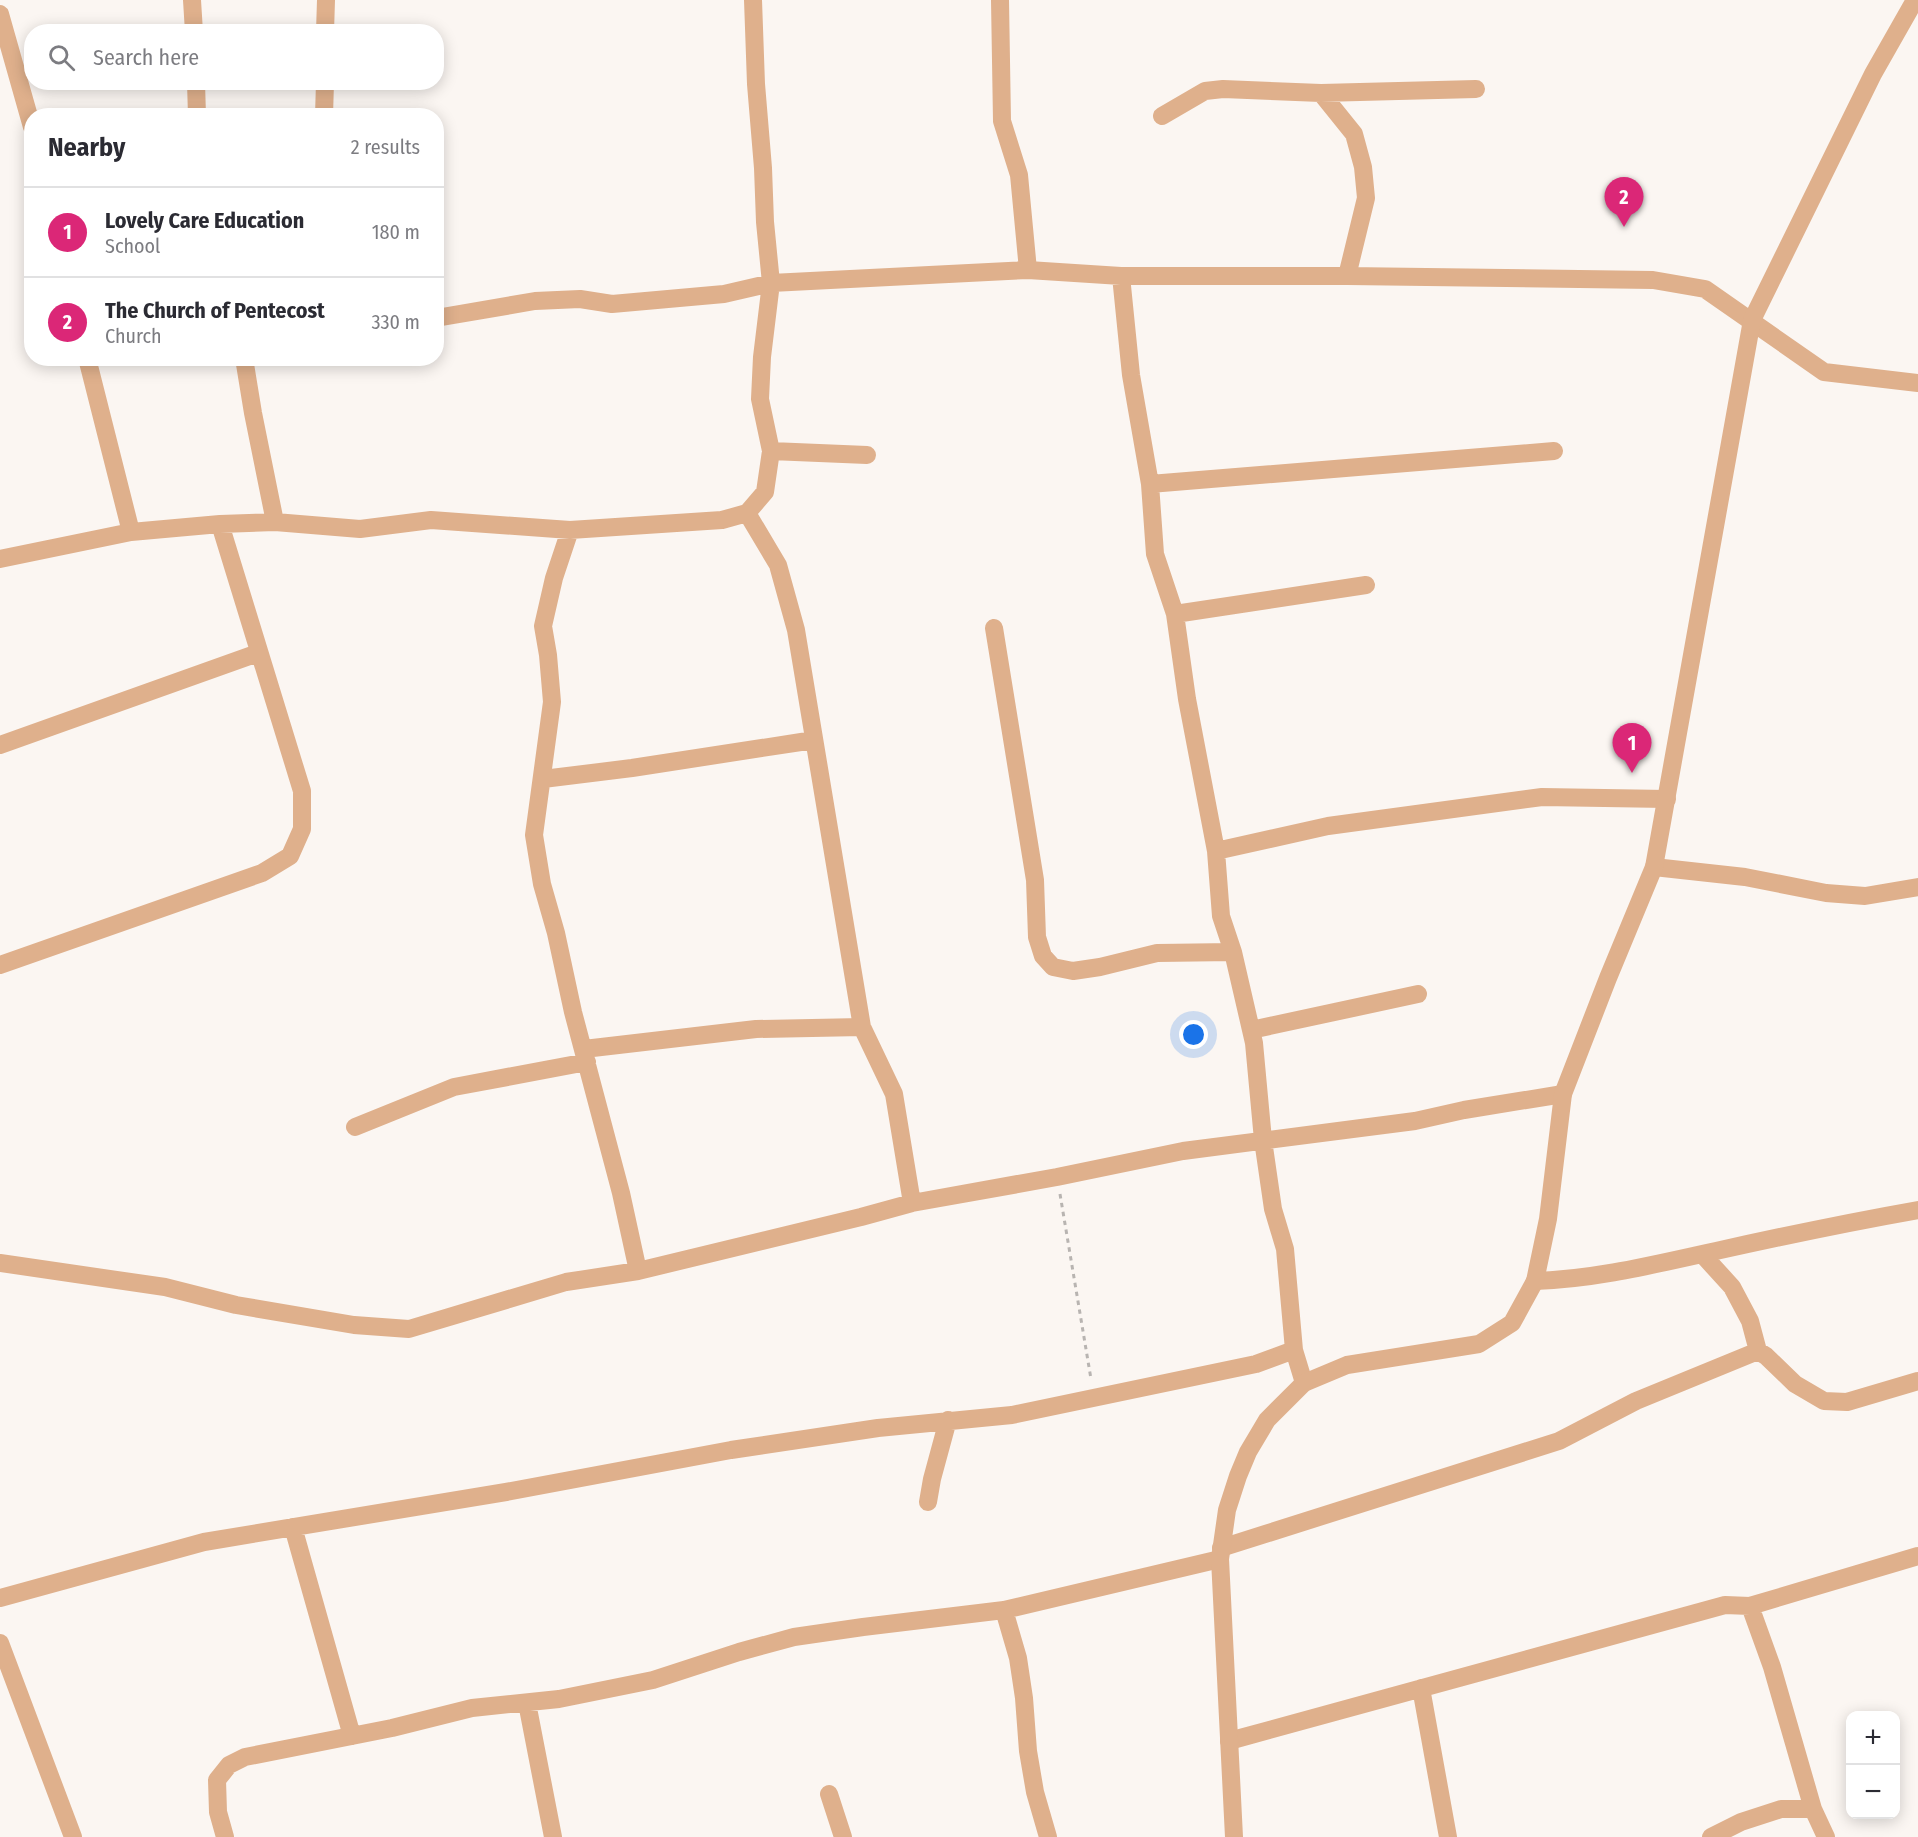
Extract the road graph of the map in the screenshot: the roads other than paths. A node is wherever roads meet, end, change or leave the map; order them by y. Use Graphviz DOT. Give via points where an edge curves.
graph roads {
  1 [pos="192,0"];
  2 [pos="326,0"];
  3 [pos="753,0"];
  4 [pos="999,0"];
  5 [pos="1915,0"];
  6 [pos="0,14"];
  7 [pos="194,24"];
  8 [pos="326,24"];
  9 [pos="1476,89"];
  10 [pos="196,90"];
  11 [pos="324,90"];
  12 [pos="1321,93"];
  13 [pos="27,108"];
  14 [pos="197,108"];
  15 [pos="324,108"];
  16 [pos="1162,116"];
  17 [pos="1028,270"];
  18 [pos="1121,276"];
  19 [pos="1347,276"];
  20 [pos="771,284"];
  21 [pos="444,317"];
  22 [pos="1752,320"];
  23 [pos="89,366"];
  24 [pos="249,366"];
  25 [pos="1918,383"];
  26 [pos="771,451"];
  27 [pos="1554,451"];
  28 [pos="867,455"];
  29 [pos="1150,484"];
  30 [pos="747,513"];
  31 [pos="275,522"];
  32 [pos="220,524"];
  33 [pos="570,530"];
  34 [pos="131,532"];
  35 [pos="0,559"];
  36 [pos="1366,585"];
  37 [pos="1175,614"];
  38 [pos="994,628"];
  39 [pos="258,652"];
  40 [pos="813,740"];
  41 [pos="0,745"];
  42 [pos="543,779"];
  43 [pos="1667,799"];
  44 [pos="1216,851"];
  45 [pos="1654,867"];
  46 [pos="1918,886"];
  47 [pos="1233,952"];
  48 [pos="0,965"];
  49 [pos="1418,994"];
  50 [pos="862,1028"];
  51 [pos="1251,1030"];
  52 [pos="586,1056"];
  53 [pos="1563,1094"];
  54 [pos="355,1127"];
  55 [pos="1263,1140"];
  56 [pos="912,1203"];
  57 [pos="1918,1210"];
  58 [pos="1702,1254"];
  59 [pos="0,1263"];
  60 [pos="638,1271"];
  61 [pos="1535,1281"];
  62 [pos="1294,1350"];
  63 [pos="1758,1351"];
  64 [pos="1918,1381"];
  65 [pos="1304,1383"];
  66 [pos="948,1420"];
  67 [pos="928,1502"];
  68 [pos="293,1527"];
  69 [pos="1220,1553"];
  70 [pos="1918,1556"];
  71 [pos="0,1599"];
  72 [pos="1750,1606"];
  73 [pos="1004,1610"];
  74 [pos="0,1643"];
  75 [pos="5,1676"];
  76 [pos="1421,1688"];
  77 [pos="527,1703"];
  78 [pos="352,1736"];
  79 [pos="1229,1741"];
  80 [pos="829,1794"];
  81 [pos="1813,1809"];
  82 [pos="74,1837"];
  83 [pos="225,1837"];
  84 [pos="553,1837"];
  85 [pos="843,1837"];
  86 [pos="1048,1837"];
  87 [pos="1234,1837"];
  88 [pos="1448,1837"];
  89 [pos="1711,1837"];
  90 [pos="1826,1837"];
  1 -- 7 [label="street"];
  2 -- 8 [label="street"];
  3 -- 20 [label="street"];
  4 -- 17 [label="street" via="1002,120 1019,175"];
  5 -- 22 [label="street" via="1873,74"];
  6 -- 13 [label="street"];
  9 -- 12 [label="street"];
  10 -- 14 [label="street"];
  11 -- 15 [label="street"];
  12 -- 16 [label="street" via="1205,91"];
  12 -- 19 [label="street" via="1354,134 1364,167 1365,198"];
  17 -- 18 [label="street"];
  17 -- 20 [label="street"];
  18 -- 19 [label="street"];
  18 -- 29 [label="street" via="1131,375"];
  19 -- 22 [label="street" via="1653,280 1705,289"];
  20 -- 21 [label="street" via="663,301 534,302"];
  20 -- 26 [label="street" via="760,399"];
  22 -- 25 [label="street" via="1824,372"];
  22 -- 43 [label="street"];
  23 -- 34 [label="street"];
  24 -- 31 [label="street" via="253,413"];
  26 -- 28 [label="street"];
  26 -- 30 [label="street" via="765,492"];
  27 -- 29 [label="street"];
  29 -- 37 [label="street" via="1155,554"];
  30 -- 33 [label="street" via="722,520"];
  30 -- 40 [label="street" via="778,565 795,630"];
  31 -- 32 [label="street"];
  31 -- 33 [label="street" via="360,529 431,520"];
  32 -- 34 [label="street"];
  32 -- 39 [label="street"];
  33 -- 42 [label="street" via="543,626 552,702"];
  34 -- 35 [label="street"];
  36 -- 37 [label="street"];
  37 -- 44 [label="street"];
  38 -- 47 [label="street" via="1035,880 1037,937 1043,956 1053,967 1073,971 1157,953"];
  39 -- 41 [label="street"];
  39 -- 48 [label="street" via="302,790 302,830 290,856 262,873"];
  40 -- 42 [label="street"];
  40 -- 50 [label="street"];
  42 -- 52 [label="street" via="534,834 538,864"];
  43 -- 44 [label="street" via="1542,796 1328,826"];
  43 -- 45 [label="street"];
  44 -- 47 [label="street" via="1221,916"];
  45 -- 46 [label="street" via="1865,896"];
  45 -- 53 [label="street"];
  47 -- 51 [label="street"];
  49 -- 51 [label="street"];
  50 -- 52 [label="street" via="756,1029"];
  50 -- 56 [label="street" via="894,1094"];
  51 -- 55 [label="street"];
  52 -- 54 [label="street" via="453,1087"];
  52 -- 60 [label="street"];
  53 -- 55 [label="street" via="1415,1121"];
  53 -- 61 [label="street" via="1548,1219"];
  55 -- 56 [label="street" via="1183,1151"];
  55 -- 62 [label="street" via="1273,1209 1285,1249"];
  56 -- 60 [label="street"];
  57 -- 58 [label="street"];
  58 -- 61 [label="street" via="1618,1272"];
  58 -- 63 [label="street" via="1732,1287 1750,1321"];
  59 -- 60 [label="street" via="165,1287 236,1305 354,1325 409,1329 566,1282"];
  61 -- 65 [label="street" via="1512,1323 1479,1344 1347,1365"];
  62 -- 65 [label="street"];
  62 -- 66 [label="street" via="1256,1364 1012,1415"];
  63 -- 64 [label="street" via="1795,1384 1824,1401 1847,1402"];
  63 -- 69 [label="street" via="1636,1401 1559,1441"];
  65 -- 69 [label="street" via="1267,1420 1248,1452 1227,1510"];
  66 -- 67 [label="street"];
  66 -- 68 [label="street" via="731,1450"];
  68 -- 71 [label="street" via="204,1542"];
  68 -- 78 [label="street"];
  69 -- 73 [label="street"];
  69 -- 79 [label="street"];
  70 -- 72 [label="street"];
  72 -- 76 [label="street" via="1725,1605"];
  72 -- 81 [label="street" via="1772,1666"];
  73 -- 77 [label="street" via="794,1637 652,1680"];
  73 -- 86 [label="street" via="1018,1658 1028,1751"];
  74 -- 75 [label="street"];
  75 -- 82 [label="street"];
  76 -- 79 [label="street"];
  76 -- 88 [label="street"];
  77 -- 78 [label="street" via="472,1708"];
  77 -- 84 [label="street"];
  78 -- 83 [label="street" via="245,1757 229,1765 217,1780 218,1812"];
  79 -- 87 [label="street"];
  80 -- 85 [label="street"];
  81 -- 89 [label="street" via="1781,1809"];
  81 -- 90 [label="street"];
}
